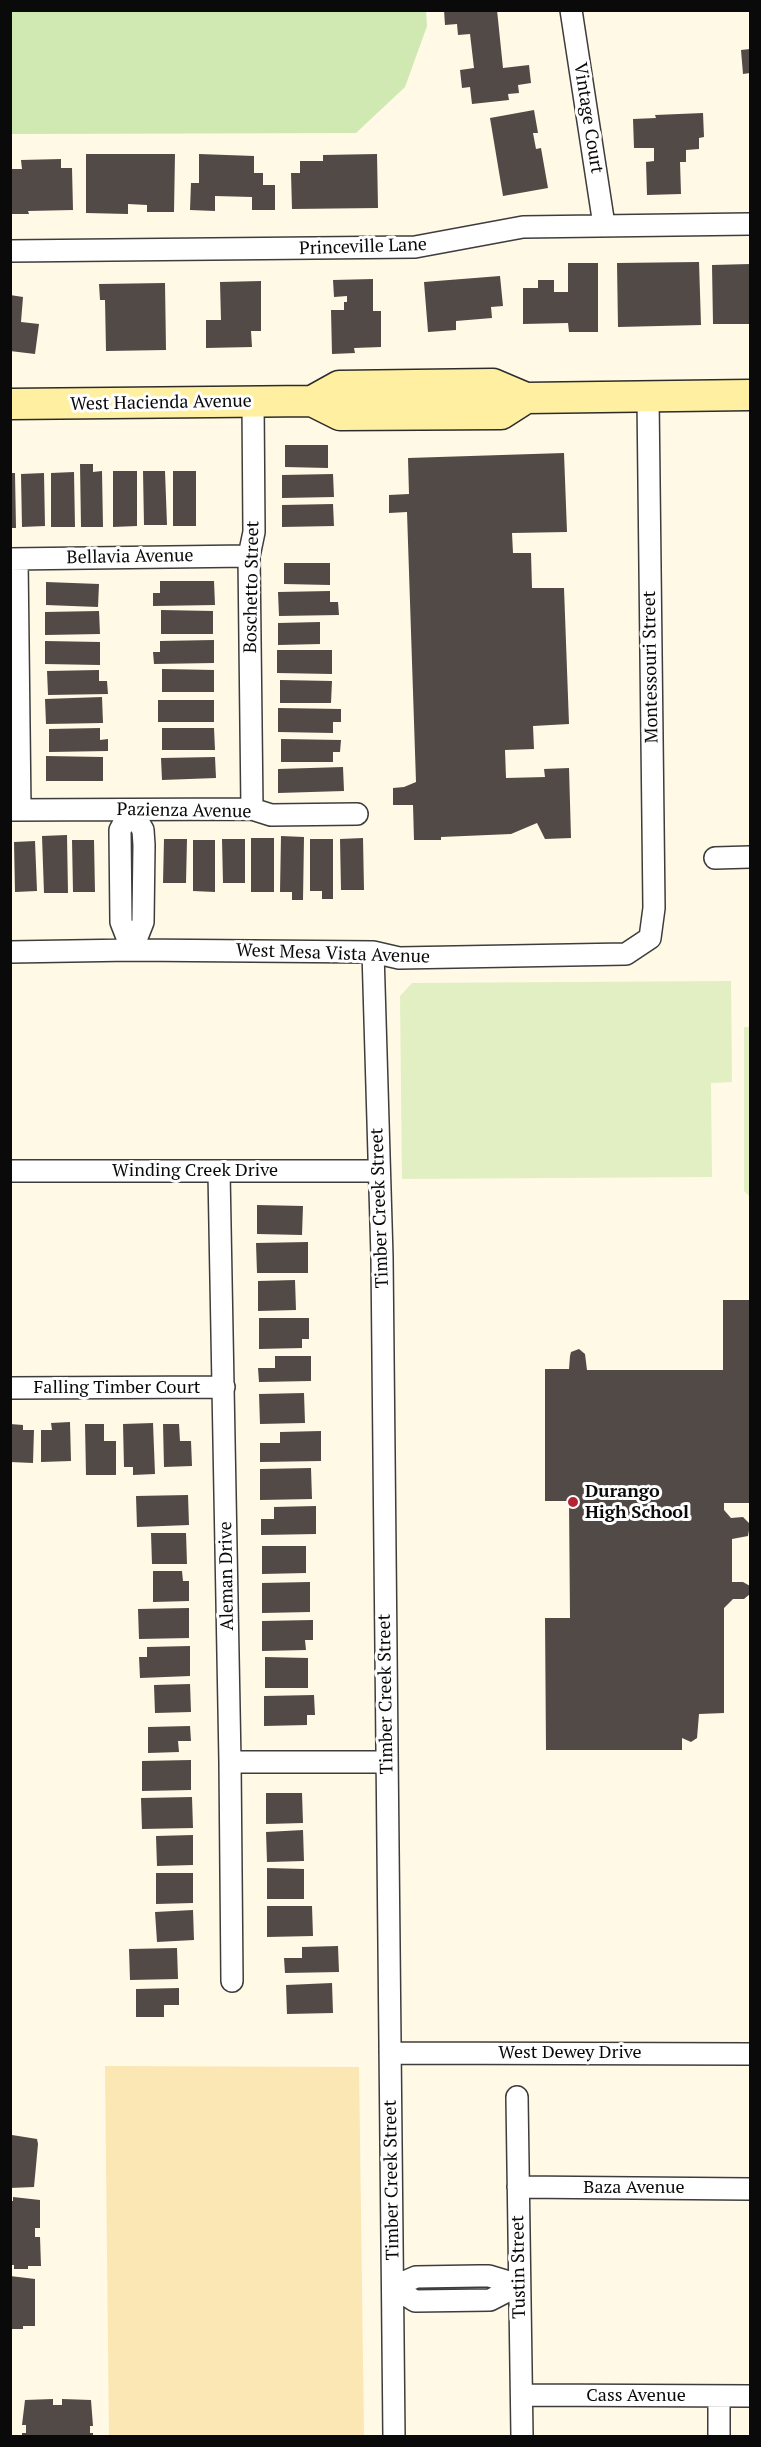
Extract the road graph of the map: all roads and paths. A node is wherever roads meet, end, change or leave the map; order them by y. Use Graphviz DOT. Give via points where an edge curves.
graph roads {
  1 [pos="571,10"];
  2 [pos="750,224"];
  3 [pos="604,225"];
  4 [pos="10,251"];
  5 [pos="493,384"];
  6 [pos="750,395"];
  7 [pos="648,397"];
  8 [pos="526,398"];
  9 [pos="253,401"];
  10 [pos="312,401"];
  11 [pos="10,404"];
  12 [pos="398,415"];
  13 [pos="249,556"];
  14 [pos="14,559"];
  15 [pos="252,809"];
  16 [pos="15,810"];
  17 [pos="131,810"];
  18 [pos="357,814"];
  19 [pos="750,857"];
  20 [pos="714,858"];
  21 [pos="650,938"];
  22 [pos="132,950"];
  23 [pos="10,952"];
  24 [pos="374,952"];
  25 [pos="10,1171"];
  26 [pos="379,1171"];
  27 [pos="219,1172"];
  28 [pos="224,1387"];
  29 [pos="10,1388"];
  30 [pos="230,1762"];
  31 [pos="387,1762"];
  32 [pos="232,1981"];
  33 [pos="390,2053"];
  34 [pos="750,2054"];
  35 [pos="517,2097"];
  36 [pos="518,2187"];
  37 [pos="750,2188"];
  38 [pos="519,2285"];
  39 [pos="393,2287"];
  40 [pos="522,2395"];
  41 [pos="719,2396"];
  42 [pos="750,2396"];
  43 [pos="394,2436"];
  44 [pos="522,2436"];
  45 [pos="719,2436"];
  1 -- 3 [label="street, Vintage Court"];
  2 -- 3 [label="street, Princeville Lane"];
  3 -- 4 [label="street, Princeville Lane" via="523,227 415,248"];
  5 -- 8 [label="main road, West Hacienda Avenue"];
  5 -- 10 [label="main road, West Hacienda Avenue" via="339,387"];
  5 -- 12 [label="main road" via="445,399 404,402"];
  6 -- 7 [label="main road, West Hacienda Avenue"];
  7 -- 8 [label="main road, West Hacienda Avenue"];
  7 -- 21 [label="street, Montessouri Street" via="654,908"];
  8 -- 12 [label="main road, West Hacienda Avenue" via="501,414"];
  9 -- 10 [label="main road, West Hacienda Avenue"];
  9 -- 11 [label="main road, West Hacienda Avenue"];
  9 -- 13 [label="street, Boschetto Street" via="254,532"];
  10 -- 12 [label="main road, West Hacienda Avenue" via="340,415"];
  13 -- 14 [label="street, Bellavia Avenue"];
  13 -- 15 [label="street, Boschetto Street"];
  14 -- 16 [label="street"];
  15 -- 17 [label="street, Pazienza Avenue"];
  15 -- 18 [label="street, Pazienza Avenue" via="271,815"];
  16 -- 17 [label="street, Pazienza Avenue"];
  17 -- 22 [label="street" via="120,830 121,922"];
  19 -- 20 [label="street"];
  21 -- 24 [label="street, West Mesa Vista Avenue" via="626,954 399,958"];
  22 -- 23 [label="street, West Mesa Vista Avenue"];
  22 -- 24 [label="street, West Mesa Vista Avenue"];
  24 -- 26 [label="street, Timber Creek Street"];
  25 -- 27 [label="street, Winding Creek Drive"];
  26 -- 27 [label="street, Winding Creek Drive"];
  26 -- 31 [label="street, Timber Creek Street"];
  27 -- 28 [label="street, Aleman Drive"];
  28 -- 29 [label="street, Falling Timber Court"];
  28 -- 30 [label="street, Aleman Drive"];
  30 -- 31 [label="street"];
  30 -- 32 [label="street, Aleman Drive"];
  31 -- 33 [label="street, Timber Creek Street"];
  33 -- 34 [label="street, West Dewey Drive"];
  33 -- 39 [label="street, Timber Creek Street"];
  35 -- 36 [label="street, Tustin Street"];
  36 -- 37 [label="street, Baza Avenue"];
  36 -- 38 [label="street, Tustin Street"];
  38 -- 39 [label="street" via="490,2300 415,2301"];
  38 -- 40 [label="street, Tustin Street"];
  39 -- 43 [label="street, Timber Creek Street"];
  40 -- 41 [label="street, Cass Avenue"];
  40 -- 44 [label="street, Tustin Street"];
  41 -- 42 [label="street, Cass Avenue"];
  41 -- 45 [label="street"];
}
